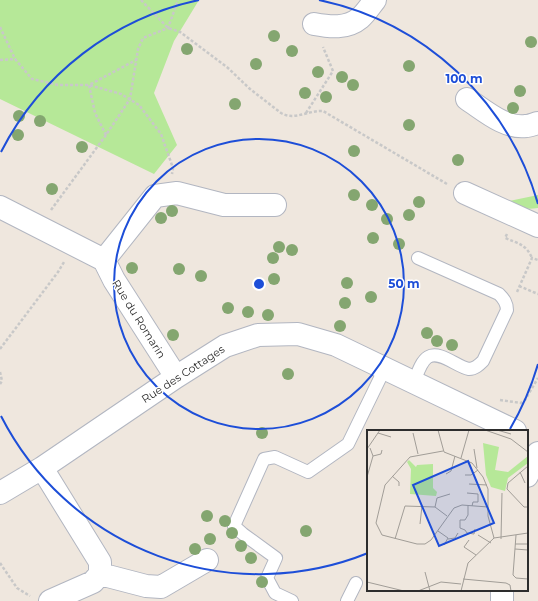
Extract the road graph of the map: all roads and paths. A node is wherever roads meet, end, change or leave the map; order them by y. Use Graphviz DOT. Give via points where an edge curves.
graph roads {
  1 [pos="141,0"];
  2 [pos="178,0"];
  3 [pos="375,0"];
  4 [pos="314,24"];
  5 [pos="0,27"];
  6 [pos="168,28"];
  7 [pos="15,59"];
  8 [pos="0,60"];
  9 [pos="136,60"];
  10 [pos="89,85"];
  11 [pos="130,99"];
  12 [pos="467,99"];
  13 [pos="306,113"];
  14 [pos="538,123"];
  15 [pos="106,135"];
  16 [pos="171,194"];
  17 [pos="465,194"];
  18 [pos="275,205"];
  19 [pos="0,207"];
  20 [pos="538,213"];
  21 [pos="511,214"];
  22 [pos="39,226"];
  23 [pos="538,226"];
  24 [pos="73,244"];
  25 [pos="418,258"];
  26 [pos="104,260"];
  27 [pos="538,260"];
  28 [pos="519,286"];
  29 [pos="538,294"];
  30 [pos="504,299"];
  31 [pos="0,349"];
  32 [pos="385,368"];
  33 [pos="0,372"];
  34 [pos="176,377"];
  35 [pos="538,379"];
  36 [pos="414,382"];
  37 [pos="0,384"];
  38 [pos="497,399"];
  39 [pos="513,430"];
  40 [pos="528,437"];
  41 [pos="538,442"];
  42 [pos="538,453"];
  43 [pos="42,468"];
  44 [pos="528,474"];
  45 [pos="0,492"];
  46 [pos="207,560"];
  47 [pos="0,563"];
  48 [pos="100,574"];
  49 [pos="356,582"];
  50 [pos="42,599"];
  51 [pos="292,601"];
  52 [pos="347,601"];
  1 -- 6 [label="path"];
  2 -- 6 [label="path"];
  3 -- 4 [label="street" via="360,18 352,23 341,26"];
  4 -- 13 [label="path" via="333,71"];
  5 -- 7 [label="path"];
  6 -- 9 [label="path" via="143,38"];
  6 -- 13 [label="path" via="180,32 228,68 281,113 293,117"];
  7 -- 8 [label="path"];
  7 -- 10 [label="path" via="32,79 58,84"];
  9 -- 10 [label="path"];
  9 -- 11 [label="path"];
  10 -- 11 [label="path"];
  10 -- 15 [label="path" via="95,114"];
  11 -- 15 [label="path"];
  11 -- 16 [label="path" via="139,105 161,134 172,168"];
  12 -- 14 [label="street" via="506,123 526,126"];
  13 -- 17 [label="path" via="323,111"];
  15 -- 22 [label="path"];
  16 -- 18 [label="street" via="177,193 224,205"];
  16 -- 26 [label="street" via="155,196"];
  17 -- 21 [label="street"];
  19 -- 22 [label="street"];
  20 -- 21 [label="street"];
  21 -- 23 [label="street"];
  22 -- 24 [label="street"];
  24 -- 26 [label="street"];
  24 -- 31 [label="path" via="58,272"];
  25 -- 30 [label="lane"];
  26 -- 34 [label="street, Rue du Romarin"];
  27 -- 28 [label="path" via="532,258"];
  28 -- 29 [label="path"];
  28 -- 30 [label="path" via="517,292"];
  30 -- 36 [label="lane" via="506,310 483,361 478,366 468,369 433,355 423,362"];
  32 -- 34 [label="street, Rue des Cottages" via="336,345 298,334 258,335 226,346"];
  32 -- 36 [label="street, Rue des Cottages"];
  32 -- 51 [label="lane" via="348,444 308,472 275,457 264,459 234,526 276,558 267,578 275,593"];
  33 -- 37 [label="path"];
  34 -- 43 [label="street, Rue des Cottages"];
  35 -- 38 [label="path" via="521,403"];
  36 -- 39 [label="street, Rue des Cottages"];
  40 -- 41 [label="street"];
  42 -- 44 [label="street"];
  43 -- 45 [label="street, Rue des Cottages"];
  43 -- 48 [label="street" via="100,562"];
  46 -- 48 [label="street" via="161,587 146,586"];
  47 -- 50 [label="path" via="17,588"];
  48 -- 50 [label="street" via="93,582"];
  49 -- 52 [label="lane"];
}
